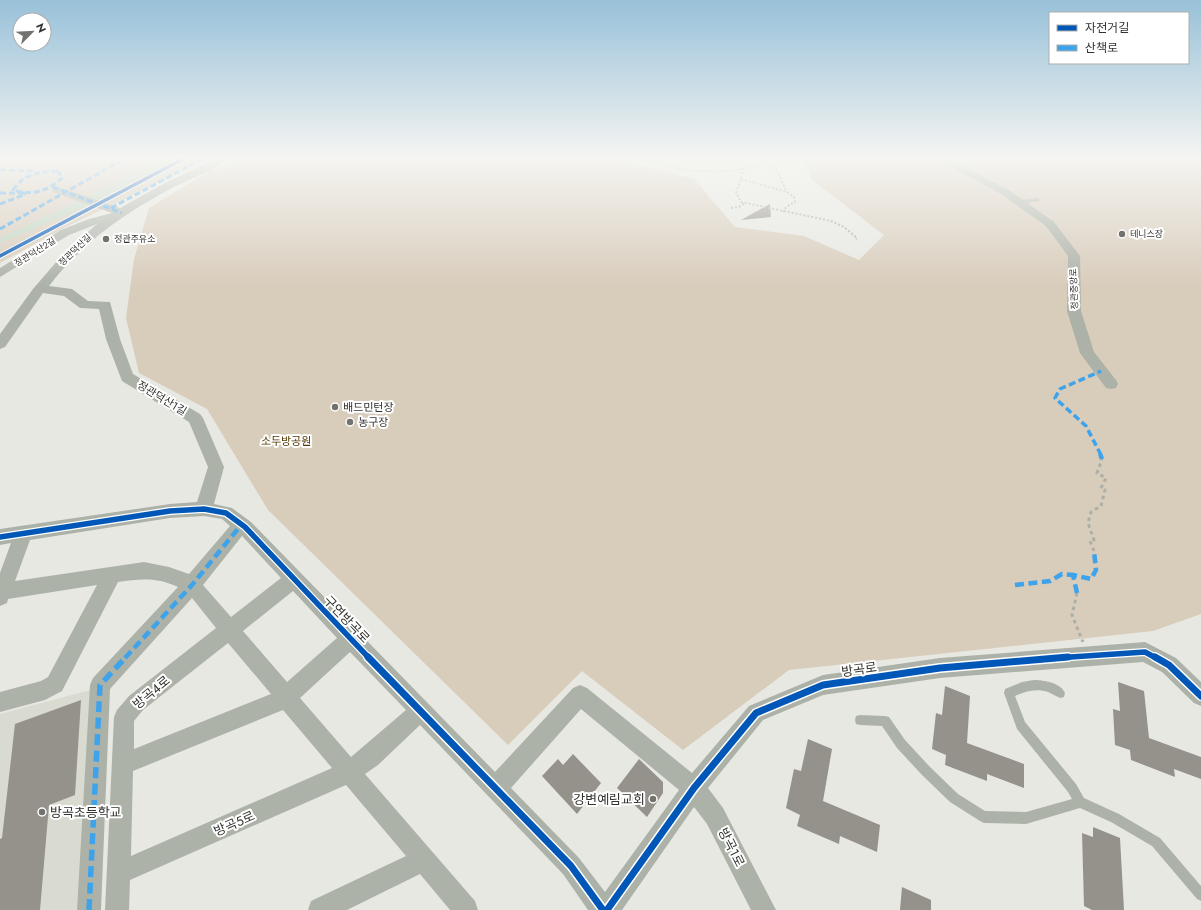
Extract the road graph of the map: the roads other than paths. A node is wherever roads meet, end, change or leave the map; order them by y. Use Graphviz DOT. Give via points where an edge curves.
graph roads {
  1 [pos="85,201"];
  2 [pos="142,201"];
  3 [pos="1025,201"];
  4 [pos="1020,202"];
  5 [pos="119,215"];
  6 [pos="0,273"];
  7 [pos="41,289"];
  8 [pos="5,328"];
  9 [pos="0,344"];
  10 [pos="1111,384"];
  11 [pos="204,509"];
  12 [pos="241,525"];
  13 [pos="24,533"];
  14 [pos="0,537"];
  15 [pos="112,575"];
  16 [pos="294,579"];
  17 [pos="192,585"];
  18 [pos="1,594"];
  19 [pos="230,630"];
  20 [pos="350,639"];
  21 [pos="1060,693"];
  22 [pos="1201,696"];
  23 [pos="286,697"];
  24 [pos="0,702"];
  25 [pos="420,711"];
  26 [pos="860,720"];
  27 [pos="122,765"];
  28 [pos="349,772"];
  29 [pos="496,788"];
  30 [pos="694,788"];
  31 [pos="1080,802"];
  32 [pos="424,860"];
  33 [pos="119,873"];
  34 [pos="1201,895"];
  35 [pos="602,909"];
  36 [pos="89,910"];
  37 [pos="117,910"];
  38 [pos="320,910"];
  39 [pos="466,910"];
  40 [pos="764,910"];
  1 -- 5 [label="street"];
  2 -- 5 [label="street, 정관덕산길"];
  3 -- 4 [label="lane"];
  4 -- 10 [label="street, 정관중앙로" via="1050,224 1074,256 1074,311 1087,353"];
  5 -- 6 [label="street, 정관덕산2길" via="93,220 44,244"];
  5 -- 7 [label="street, 정관덕산길" via="80,244 58,266"];
  7 -- 8 [label="street, 정관덕산길"];
  7 -- 11 [label="street, 정관덕산1길" via="67,292 85,305 105,305 113,339 127,377 195,418 216,467"];
  8 -- 9 [label="street, 정관덕산길"];
  11 -- 12 [label="street, 구연방곡로" via="226,513"];
  11 -- 13 [label="street, 구연방곡로" via="170,511"];
  12 -- 16 [label="street, 구연방곡로"];
  12 -- 17 [label="street"];
  13 -- 14 [label="street, 구연방곡로"];
  13 -- 18 [label="street"];
  15 -- 17 [label="street" via="144,570 161,572"];
  15 -- 18 [label="street"];
  15 -- 24 [label="street" via="55,684 45,690"];
  16 -- 19 [label="street, 방곡4로"];
  16 -- 20 [label="street, 구연방곡로"];
  17 -- 19 [label="street"];
  17 -- 36 [label="street" via="100,685"];
  19 -- 23 [label="street"];
  19 -- 27 [label="street, 방곡4로" via="136,703 124,717"];
  20 -- 23 [label="street"];
  20 -- 25 [label="street, 구연방곡로"];
  21 -- 31 [label="lane" via="1049,686 1026,685 1009,693 1021,725 1072,788"];
  22 -- 30 [label="street, 방곡로" via="1169,665 1145,652 940,668 823,685 756,713"];
  23 -- 27 [label="street"];
  23 -- 28 [label="street"];
  25 -- 28 [label="street, 방곡5로" via="370,757"];
  25 -- 29 [label="street, 구연방곡로"];
  26 -- 31 [label="lane" via="885,721 926,772 954,798 984,817 1026,818"];
  27 -- 33 [label="street, 방곡4로"];
  28 -- 32 [label="street"];
  28 -- 33 [label="street, 방곡5로"];
  29 -- 30 [label="street" via="580,695"];
  29 -- 35 [label="street, 구연방곡로" via="571,866"];
  30 -- 35 [label="street, 방곡로"];
  30 -- 40 [label="street, 방곡1로" via="716,816"];
  31 -- 34 [label="lane" via="1115,818 1156,842"];
  32 -- 38 [label="street"];
  32 -- 39 [label="street"];
  33 -- 37 [label="street, 방곡4로"];
}
